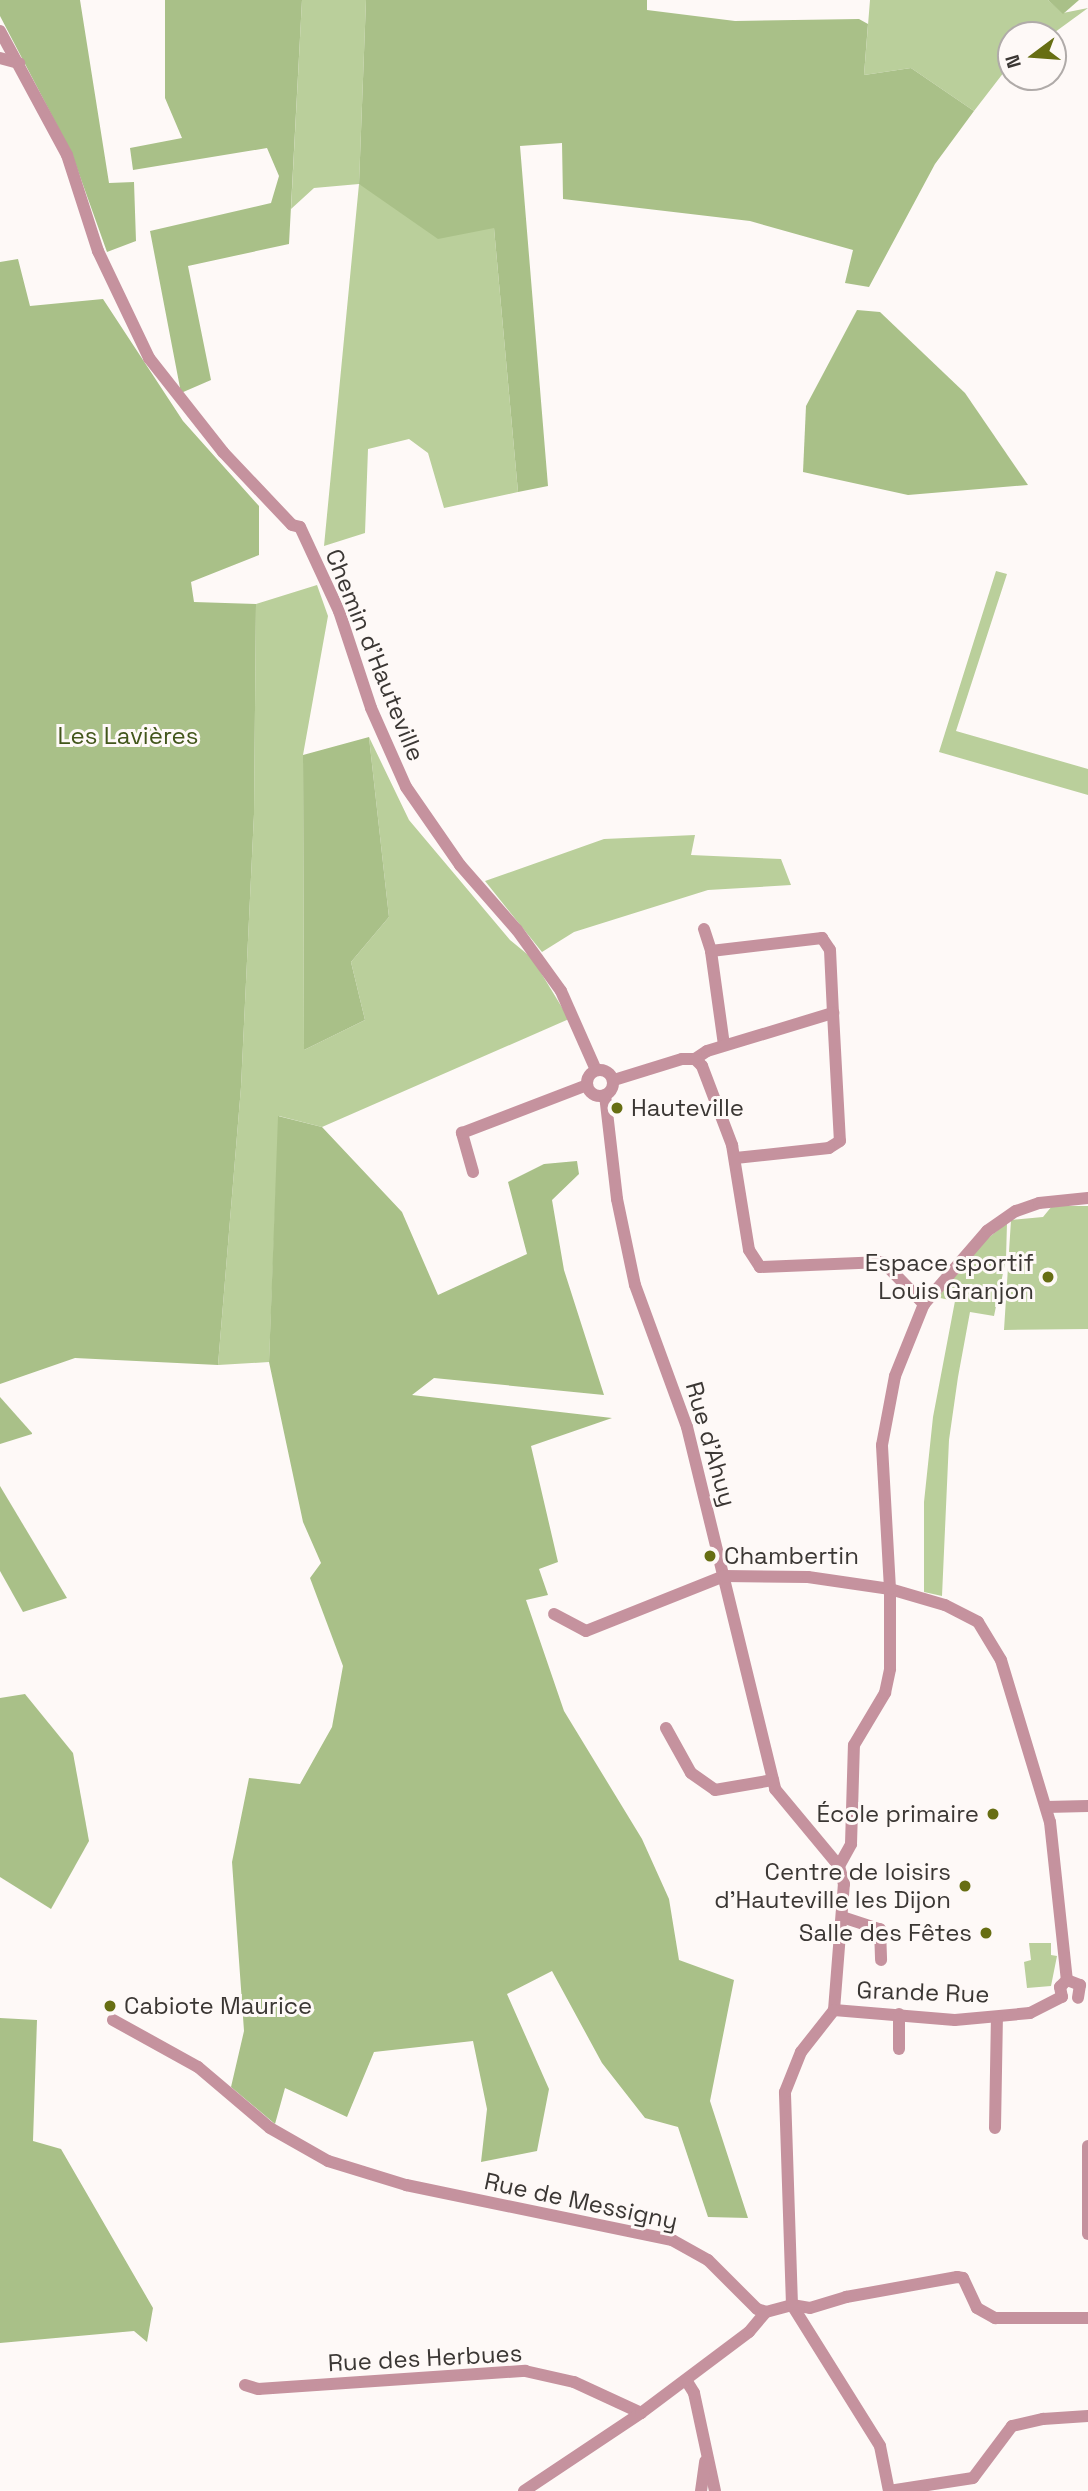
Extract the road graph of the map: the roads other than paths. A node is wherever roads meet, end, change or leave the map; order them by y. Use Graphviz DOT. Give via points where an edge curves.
graph roads {
  1 [pos="0,31"];
  2 [pos="0,58"];
  3 [pos="19,63"];
  4 [pos="704,929"];
  5 [pos="711,951"];
  6 [pos="834,1013"];
  7 [pos="724,1045"];
  8 [pos="695,1059"];
  9 [pos="596,1070"];
  10 [pos="614,1080"];
  11 [pos="587,1085"];
  12 [pos="605,1095"];
  13 [pos="736,1158"];
  14 [pos="473,1172"];
  15 [pos="1088,1198"];
  16 [pos="924,1304"];
  17 [pos="724,1576"];
  18 [pos="890,1589"];
  19 [pos="554,1614"];
  20 [pos="666,1728"];
  21 [pos="773,1780"];
  22 [pos="1088,1805"];
  23 [pos="1046,1807"];
  24 [pos="839,1866"];
  25 [pos="842,1917"];
  26 [pos="881,1960"];
  27 [pos="1067,1980"];
  28 [pos="1062,1997"];
  29 [pos="1083,1998"];
  30 [pos="834,2010"];
  31 [pos="899,2014"];
  32 [pos="997,2017"];
  33 [pos="113,2020"];
  34 [pos="899,2049"];
  35 [pos="995,2128"];
  36 [pos="1088,2146"];
  37 [pos="1088,2234"];
  38 [pos="792,2305"];
  39 [pos="766,2312"];
  40 [pos="1088,2318"];
  41 [pos="686,2380"];
  42 [pos="245,2385"];
  43 [pos="641,2413"];
  44 [pos="1088,2416"];
  45 [pos="705,2457"];
  46 [pos="524,2491"];
  47 [pos="701,2491"];
  48 [pos="715,2491"];
  49 [pos="889,2491"];
  1 -- 3 [label="street, Chemin d'Hauteville"];
  2 -- 3 [label="street"];
  3 -- 9 [label="street, Chemin d'Hauteville" via="67,155 98,251 149,358 223,452 292,525 300,527 340,611 371,708 406,787 460,865 517,930 561,991"];
  4 -- 5 [label="street"];
  5 -- 6 [label="street" via="822,938 830,950"];
  5 -- 7 [label="street"];
  6 -- 7 [label="street"];
  6 -- 13 [label="street" via="840,1141 829,1148"];
  7 -- 8 [label="street"];
  8 -- 10 [label="street"];
  8 -- 13 [label="street" via="707,1077"];
  9 -- 10 [label="street" via="607,1071"];
  9 -- 11 [label="street"];
  10 -- 12 [label="street"];
  11 -- 12 [label="street" via="593,1094"];
  11 -- 14 [label="street" via="462,1133"];
  12 -- 17 [label="street, Rue d'Ahuy" via="630,1263 687,1427"];
  13 -- 16 [label="street" via="755,1263 772,1269 883,1262"];
  15 -- 16 [label="street" via="1039,1203 1016,1211 980,1238"];
  16 -- 18 [label="street" via="895,1376 882,1445"];
  17 -- 18 [label="street" via="808,1577"];
  17 -- 19 [label="street" via="586,1632"];
  17 -- 21 [label="street, Rue d'Ahuy"];
  18 -- 23 [label="street" via="957,1609 985,1628 1006,1675"];
  18 -- 24 [label="street" via="888,1682 880,1703 855,1739 851,1844"];
  20 -- 21 [label="street" via="691,1773 715,1790"];
  21 -- 24 [label="street, Rue d'Ahuy" via="779,1797"];
  22 -- 23 [label="street"];
  23 -- 27 [label="street"];
  24 -- 25 [label="street" via="844,1884"];
  25 -- 26 [label="street" via="880,1928 884,1938"];
  25 -- 30 [label="street"];
  27 -- 28 [label="street" via="1060,1987"];
  27 -- 29 [label="street" via="1080,1985"];
  28 -- 29 [label="street, Grande Rue" via="1068,2001"];
  28 -- 32 [label="street, Grande Rue" via="1040,2011"];
  30 -- 31 [label="street, Grande Rue"];
  30 -- 38 [label="street" via="801,2052 785,2092"];
  31 -- 32 [label="street, Grande Rue" via="955,2020"];
  31 -- 34 [label="street"];
  32 -- 35 [label="street"];
  33 -- 39 [label="street, Rue de Messigny" via="198,2067 270,2128 328,2161 406,2185 672,2240 708,2260 757,2309"];
  36 -- 37 [label="street"];
  38 -- 39 [label="street"];
  38 -- 40 [label="street" via="810,2308 846,2297 963,2278 973,2302 995,2318"];
  38 -- 49 [label="street" via="880,2446"];
  39 -- 41 [label="street" via="749,2332"];
  41 -- 43 [label="street"];
  41 -- 45 [label="street" via="694,2393"];
  42 -- 43 [label="street, Rue des Herbues" via="258,2389 525,2371 574,2382"];
  43 -- 46 [label="street"];
  44 -- 49 [label="street" via="1012,2427 973,2478"];
  45 -- 47 [label="street"];
  45 -- 48 [label="street"];
}
